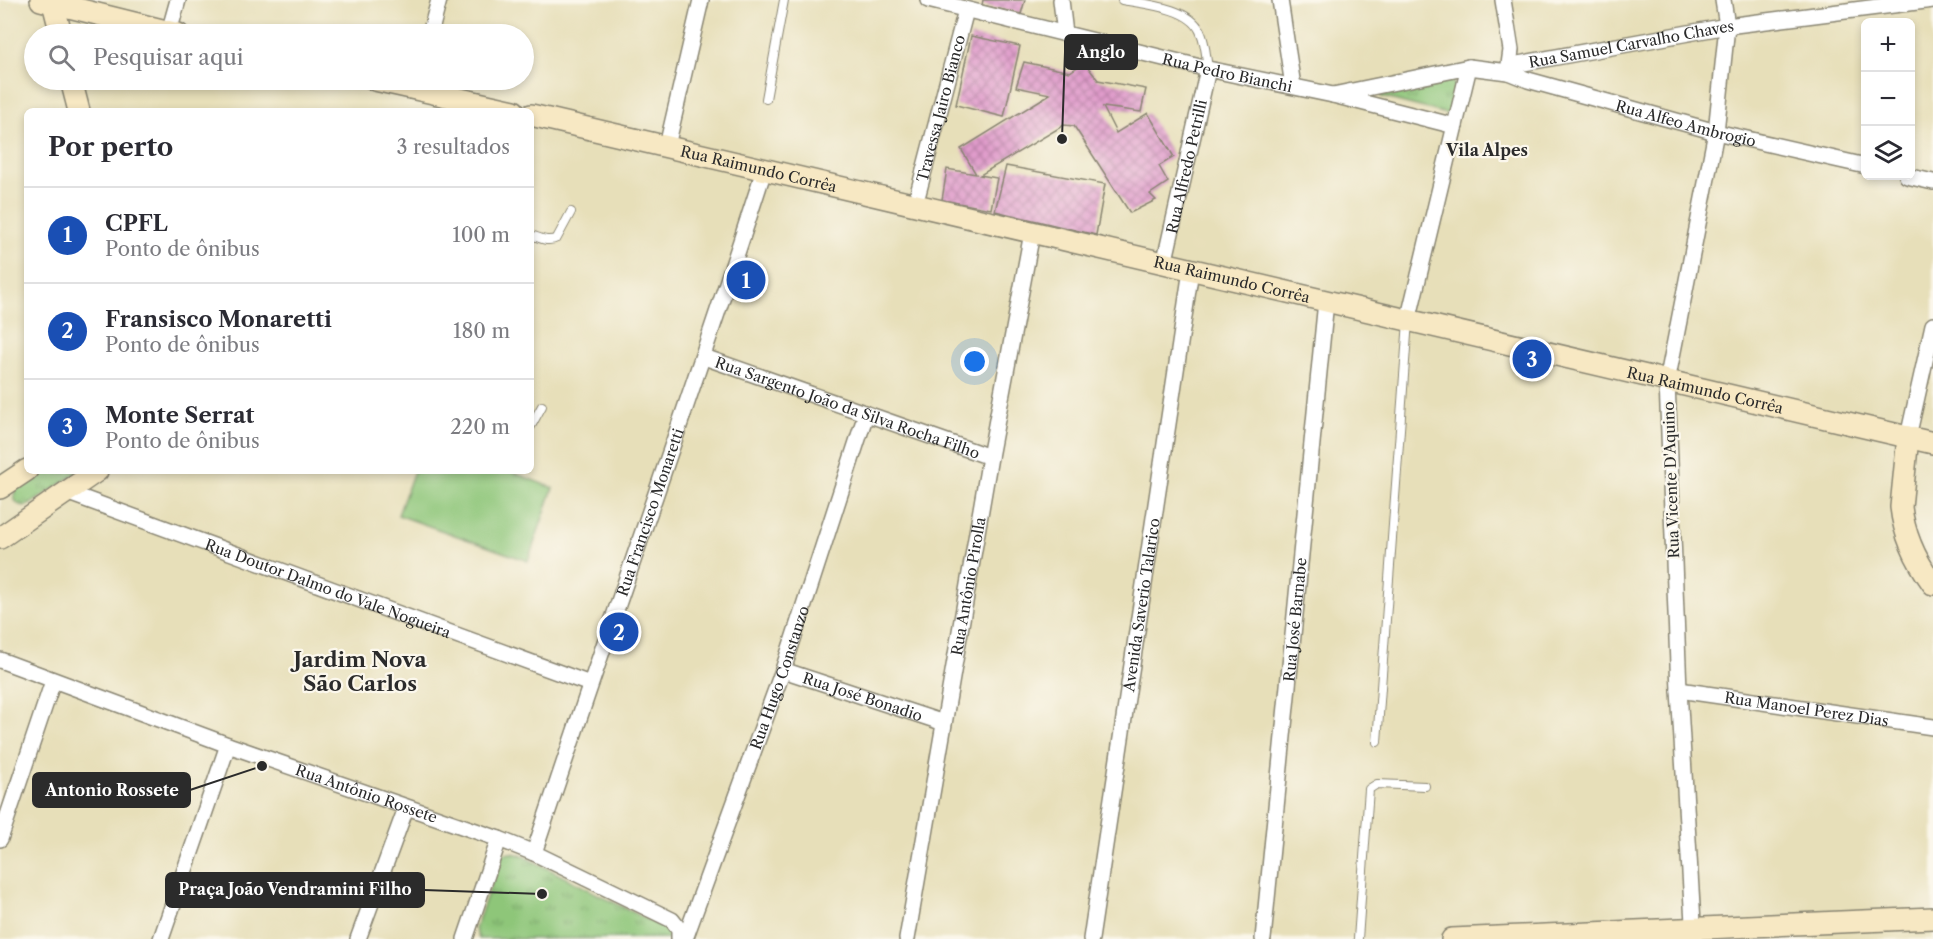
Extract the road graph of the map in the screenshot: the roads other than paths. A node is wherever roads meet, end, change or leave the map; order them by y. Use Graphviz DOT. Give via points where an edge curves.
graph roads {
  1 [pos="178,0"];
  2 [pos="439,0"];
  3 [pos="701,0"];
  4 [pos="784,0"];
  5 [pos="928,0"];
  6 [pos="1061,0"];
  7 [pos="1122,0"];
  8 [pos="1280,0"];
  9 [pos="1503,0"];
  10 [pos="1723,0"];
  11 [pos="1933,0"];
  12 [pos="47,2"];
  13 [pos="966,10"];
  14 [pos="57,24"];
  15 [pos="137,24"];
  16 [pos="175,24"];
  17 [pos="433,24"];
  18 [pos="1727,26"];
  19 [pos="1065,34"];
  20 [pos="1469,67"];
  21 [pos="1208,69"];
  22 [pos="1508,72"];
  23 [pos="1293,86"];
  24 [pos="74,90"];
  25 [pos="430,90"];
  26 [pos="1333,95"];
  27 [pos="766,99"];
  28 [pos="78,108"];
  29 [pos="496,108"];
  30 [pos="534,116"];
  31 [pos="1455,126"];
  32 [pos="1716,132"];
  33 [pos="667,146"];
  34 [pos="1861,165"];
  35 [pos="764,170"];
  36 [pos="1915,178"];
  37 [pos="1933,182"];
  38 [pos="915,205"];
  39 [pos="571,212"];
  40 [pos="1032,234"];
  41 [pos="534,236"];
  42 [pos="1164,264"];
  43 [pos="1191,270"];
  44 [pos="1326,302"];
  45 [pos="1408,321"];
  46 [pos="1933,325"];
  47 [pos="704,357"];
  48 [pos="1667,382"];
  49 [pos="542,406"];
  50 [pos="866,414"];
  51 [pos="534,421"];
  52 [pos="1908,437"];
  53 [pos="1933,443"];
  54 [pos="990,457"];
  55 [pos="24,472"];
  56 [pos="92,474"];
  57 [pos="0,488"];
  58 [pos="66,492"];
  59 [pos="3,530"];
  60 [pos="1933,584"];
  61 [pos="0,660"];
  62 [pos="783,670"];
  63 [pos="54,681"];
  64 [pos="590,684"];
  65 [pos="1679,690"];
  66 [pos="944,723"];
  67 [pos="1933,726"];
  68 [pos="1377,741"];
  69 [pos="228,745"];
  70 [pos="1425,786"];
  71 [pos="406,808"];
  72 [pos="0,839"];
  73 [pos="499,839"];
  74 [pos="534,853"];
  75 [pos="1933,918"];
  76 [pos="1804,931"];
  77 [pos="1695,934"];
  78 [pos="1516,937"];
  79 [pos="161,939"];
  80 [pos="358,939"];
  81 [pos="465,939"];
  82 [pos="679,939"];
  83 [pos="685,939"];
  84 [pos="908,939"];
  85 [pos="1091,939"];
  86 [pos="1263,939"];
  87 [pos="1358,939"];
  88 [pos="1452,939"];
  1 -- 16 [label="street"];
  2 -- 17 [label="street"];
  3 -- 33 [label="street"];
  4 -- 27 [label="lane"];
  5 -- 13 [label="street, Rua Pedro Bianchi"];
  6 -- 19 [label="street"];
  7 -- 21 [label="lane" via="1186,15 1200,29"];
  8 -- 23 [label="street"];
  9 -- 22 [label="street" via="1511,50"];
  10 -- 18 [label="street"];
  11 -- 18 [label="street, Rua Samuel Carvalho Chaves"];
  12 -- 14 [label="main road"];
  12 -- 15 [label="main road"];
  13 -- 19 [label="street, Rua Pedro Bianchi"];
  13 -- 38 [label="street, Travessa Jairo Bianco"];
  18 -- 22 [label="street, Rua Samuel Carvalho Chaves" via="1518,64"];
  18 -- 32 [label="street, Rua Vicente D'Aquino"];
  19 -- 21 [label="street, Rua Pedro Bianchi"];
  20 -- 22 [label="street, Rua Samuel Carvalho Chaves"];
  20 -- 26 [label="street, Rua Samuel Carvalho Chaves"];
  20 -- 31 [label="street"];
  21 -- 23 [label="street, Rua Pedro Bianchi"];
  21 -- 42 [label="street, Rua Alfredo Petrilli"];
  22 -- 32 [label="street, Rua Alfeo Ambrogio"];
  23 -- 26 [label="street, Rua Pedro Bianchi"];
  24 -- 28 [label="main road"];
  25 -- 29 [label="main road" via="453,101"];
  26 -- 31 [label="street, Rua Pedro Bianchi"];
  30 -- 33 [label="main road, Rua Raimundo Corrêa"];
  31 -- 45 [label="street"];
  32 -- 34 [label="street, Rua Alfeo Ambrogio"];
  32 -- 48 [label="street, Rua Vicente D'Aquino"];
  33 -- 35 [label="main road, Rua Raimundo Corrêa"];
  35 -- 38 [label="main road, Rua Raimundo Corrêa"];
  35 -- 47 [label="street, Rua Francisco Monaretti"];
  36 -- 37 [label="street"];
  38 -- 40 [label="main road, Rua Raimundo Corrêa"];
  39 -- 41 [label="lane" via="553,240"];
  40 -- 42 [label="main road, Rua Raimundo Corrêa"];
  40 -- 54 [label="street, Rua Antônio Pirolla"];
  42 -- 43 [label="main road, Rua Raimundo Corrêa"];
  43 -- 44 [label="main road, Rua Raimundo Corrêa"];
  43 -- 85 [label="street, Avenida Saverio Talarico"];
  44 -- 45 [label="main road, Rua Raimundo Corrêa"];
  44 -- 86 [label="street, Rua José Barnabe"];
  45 -- 48 [label="main road, Rua Raimundo Corrêa"];
  45 -- 68 [label="lane"];
  46 -- 52 [label="street"];
  47 -- 50 [label="street, Rua Sargento João da Silva Rocha Filho"];
  47 -- 64 [label="street, Rua Francisco Monaretti"];
  48 -- 52 [label="main road, Rua Raimundo Corrêa"];
  48 -- 65 [label="street, Rua Vicente D'Aquino"];
  49 -- 51 [label="lane"];
  50 -- 54 [label="street, Rua Sargento João da Silva Rocha Filho"];
  50 -- 62 [label="street, Rua Hugo Constanzo"];
  52 -- 53 [label="main road, Rua Raimundo Corrêa"];
  52 -- 60 [label="main road" via="1902,517 1915,555"];
  54 -- 66 [label="street, Rua Antônio Pirolla"];
  55 -- 57 [label="main road"];
  56 -- 58 [label="main road"];
  58 -- 59 [label="main road"];
  58 -- 64 [label="street, Rua Doutor Dalmo do Vale Nogueira"];
  61 -- 63 [label="street, Rua Antônio Rossete"];
  62 -- 66 [label="street, Rua José Bonadio"];
  62 -- 83 [label="street, Rua Hugo Constanzo"];
  63 -- 69 [label="street, Rua Antônio Rossete"];
  63 -- 72 [label="street"];
  64 -- 74 [label="street, Rua Francisco Monaretti"];
  65 -- 67 [label="street, Rua Manoel Perez Dias"];
  65 -- 77 [label="street, Rua Vicente D'Aquino"];
  66 -- 84 [label="street, Rua Antônio Pirolla"];
  69 -- 71 [label="street, Rua Antônio Rossete"];
  69 -- 79 [label="street"];
  70 -- 87 [label="lane" via="1377,784 1369,789"];
  71 -- 73 [label="street, Rua Antônio Rossete"];
  71 -- 80 [label="street"];
  73 -- 74 [label="street, Rua Antônio Rossete"];
  73 -- 81 [label="street"];
  74 -- 82 [label="street, Rua Antônio Rossete" via="672,920 679,929"];
  75 -- 76 [label="main road"];
  76 -- 77 [label="main road"];
  77 -- 78 [label="main road"];
  78 -- 88 [label="main road"];
}
